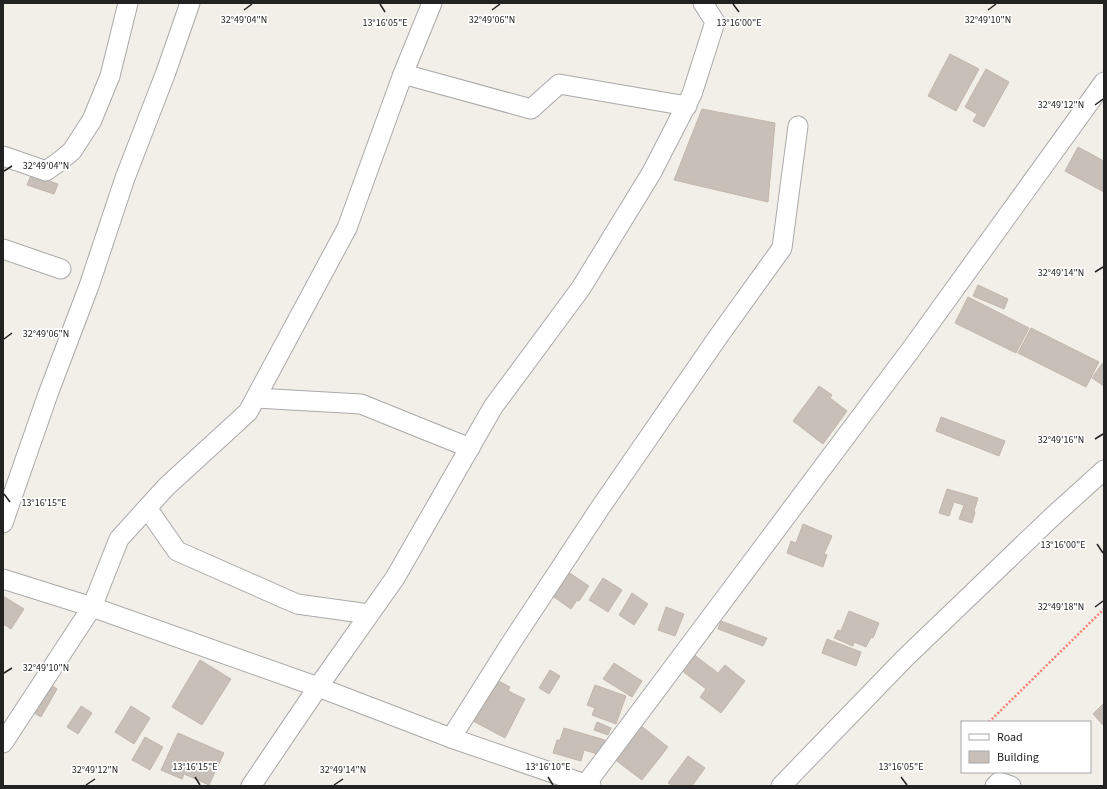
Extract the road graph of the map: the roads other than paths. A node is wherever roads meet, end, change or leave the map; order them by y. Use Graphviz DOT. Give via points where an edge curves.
graph roads {
  1 [pos="128,3"];
  2 [pos="190,3"];
  3 [pos="432,3"];
  4 [pos="703,3"];
  5 [pos="404,74"];
  6 [pos="1104,82"];
  7 [pos="686,106"];
  8 [pos="798,126"];
  9 [pos="3,156"];
  10 [pos="3,249"];
  11 [pos="61,269"];
  12 [pos="256,398"];
  13 [pos="470,448"];
  14 [pos="1104,470"];
  15 [pos="147,508"];
  16 [pos="3,523"];
  17 [pos="3,579"];
  18 [pos="92,607"];
  19 [pos="369,614"];
  20 [pos="318,687"];
  21 [pos="451,738"];
  22 [pos="3,743"];
  23 [pos="589,785"];
  24 [pos="251,786"];
  25 [pos="781,786"];
  26 [pos="995,786"];
  27 [pos="1011,786"];
  1 -- 9 [label="street" via="110,76 92,120 72,151 46,171"];
  2 -- 16 [label="street"];
  3 -- 5 [label="street"];
  4 -- 7 [label="street" via="716,22"];
  5 -- 7 [label="street" via="531,109 559,84"];
  5 -- 12 [label="street" via="347,228"];
  6 -- 23 [label="street" via="912,348"];
  7 -- 13 [label="street" via="652,172 581,288 493,407"];
  8 -- 21 [label="street" via="782,248 600,508"];
  10 -- 11 [label="street"];
  12 -- 13 [label="street" via="361,404"];
  12 -- 15 [label="street" via="248,412 166,487"];
  13 -- 19 [label="street" via="395,578"];
  14 -- 25 [label="street" via="905,658"];
  15 -- 18 [label="street" via="119,539"];
  15 -- 19 [label="street" via="177,551 296,604"];
  17 -- 18 [label="street"];
  18 -- 20 [label="street"];
  18 -- 22 [label="street"];
  19 -- 20 [label="street"];
  20 -- 21 [label="street"];
  20 -- 24 [label="street"];
  21 -- 23 [label="street"];
  26 -- 27 [label="street" via="999,782"];
}
